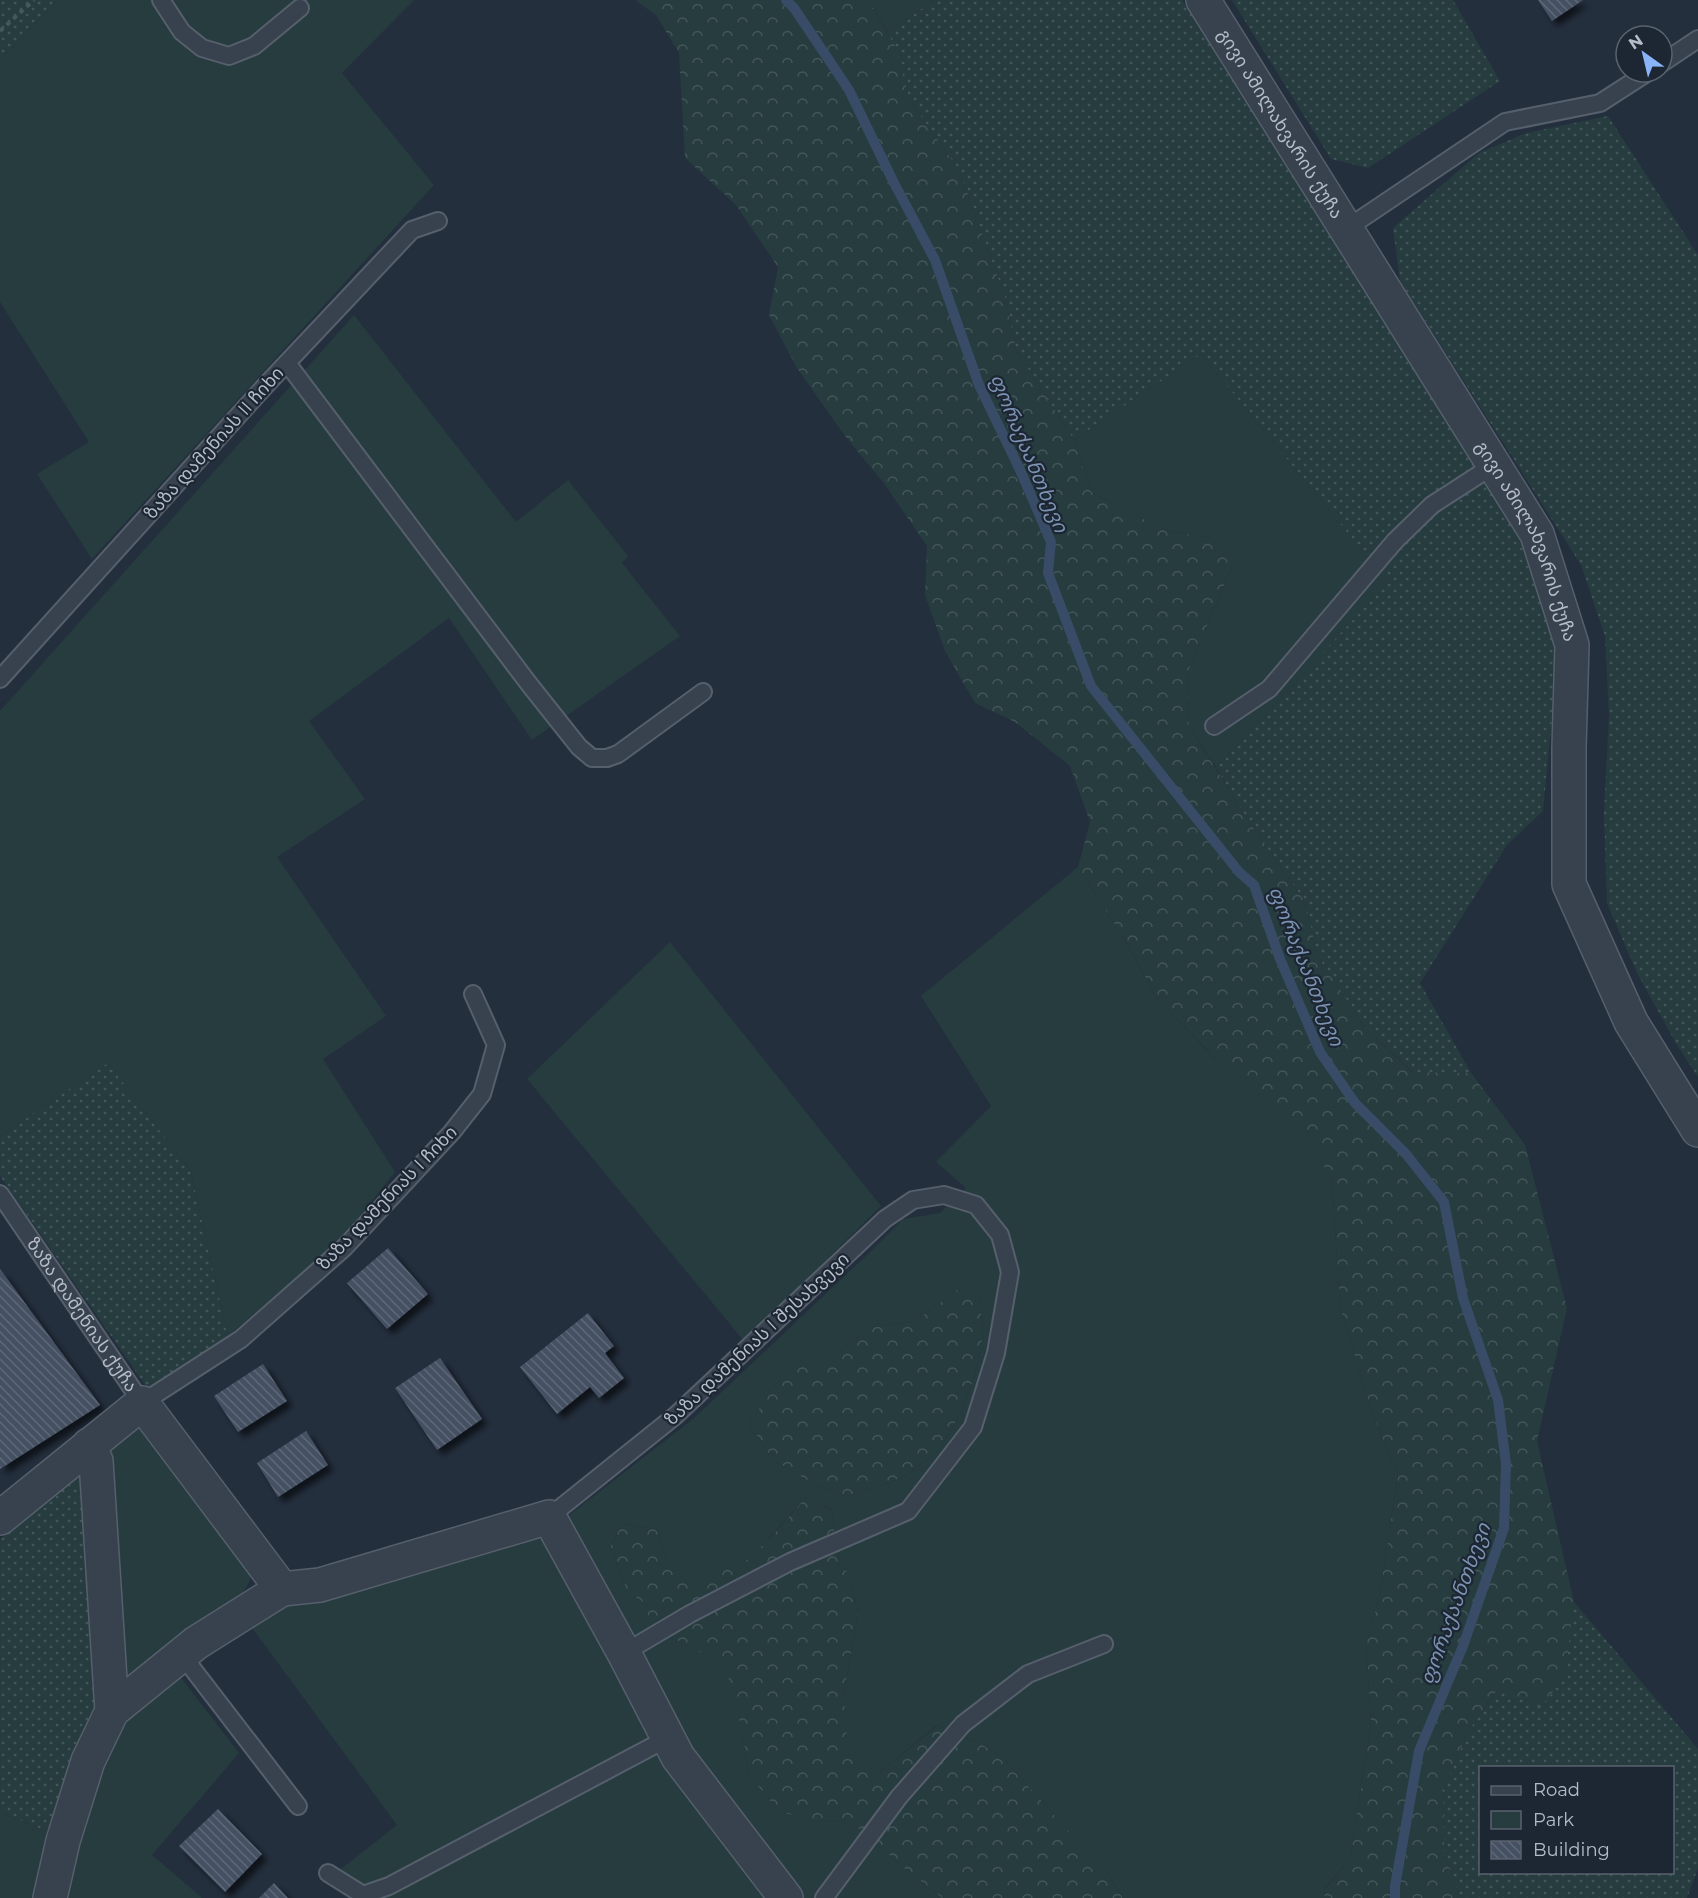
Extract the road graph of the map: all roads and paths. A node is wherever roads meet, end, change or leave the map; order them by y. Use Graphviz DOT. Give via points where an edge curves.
graph roads {
  1 [pos="34,0"];
  2 [pos="161,0"];
  3 [pos="1203,0"];
  4 [pos="300,8"];
  5 [pos="0,31"];
  6 [pos="1698,39"];
  7 [pos="1674,55"];
  8 [pos="1629,84"];
  9 [pos="438,221"];
  10 [pos="1346,229"];
  11 [pos="287,363"];
  12 [pos="1494,465"];
  13 [pos="0,679"];
  14 [pos="703,692"];
  15 [pos="1214,726"];
  16 [pos="473,994"];
  17 [pos="1698,1130"];
  18 [pos="0,1194"];
  19 [pos="142,1403"];
  20 [pos="89,1446"];
  21 [pos="549,1517"];
  22 [pos="0,1518"];
  23 [pos="282,1589"];
  24 [pos="1104,1644"];
  25 [pos="624,1653"];
  26 [pos="182,1655"];
  27 [pos="112,1711"];
  28 [pos="668,1738"];
  29 [pos="298,1806"];
  30 [pos="328,1873"];
  31 [pos="50,1898"];
  32 [pos="786,1898"];
  33 [pos="824,1898"];
  1 -- 5 [label="path"];
  2 -- 4 [label="lane" via="189,38 202,48 229,56 254,46"];
  3 -- 10 [label="street, გივი ამილახვარის ქუჩა"];
  6 -- 7 [label="lane"];
  8 -- 10 [label="lane" via="1600,103 1505,122"];
  9 -- 11 [label="lane, ზაზა დამენიას II ჩიხი" via="412,230"];
  10 -- 12 [label="street, გივი ამილახვარის ქუჩა"];
  11 -- 13 [label="lane, ზაზა დამენიას II ჩიხი"];
  11 -- 14 [label="lane" via="529,684 592,758 618,754"];
  12 -- 15 [label="lane" via="1432,506 1395,541 1269,689"];
  12 -- 17 [label="street, გივი ამილახვარის ქუჩა" via="1537,534 1572,645 1569,884 1631,1022"];
  16 -- 19 [label="lane, ზაზა დამენიას I ჩიხი" via="496,1045 482,1094 452,1132 344,1248 249,1332"];
  18 -- 19 [label="lane, ზაზა დამენიას ქუჩა"];
  19 -- 20 [label="street, ზაზა დამენიას ქუჩა"];
  19 -- 23 [label="street"];
  20 -- 22 [label="street, ზაზა დამენიას ქუჩა"];
  20 -- 27 [label="street" via="96,1461"];
  21 -- 23 [label="street" via="320,1585"];
  21 -- 25 [label="street"];
  21 -- 25 [label="lane, ზაზა დამენიას I შესახვევი" via="675,1416 885,1219 912,1200 944,1195 976,1205 1000,1234 1010,1272 996,1353 973,1427 908,1511 790,1562"];
  23 -- 26 [label="street"];
  24 -- 33 [label="lane" via="1028,1674 963,1724 899,1797"];
  25 -- 28 [label="street"];
  26 -- 27 [label="street"];
  26 -- 29 [label="lane"];
  27 -- 31 [label="street" via="88,1761"];
  28 -- 30 [label="lane" via="389,1886 363,1895"];
  28 -- 32 [label="street" via="678,1757"];
}
